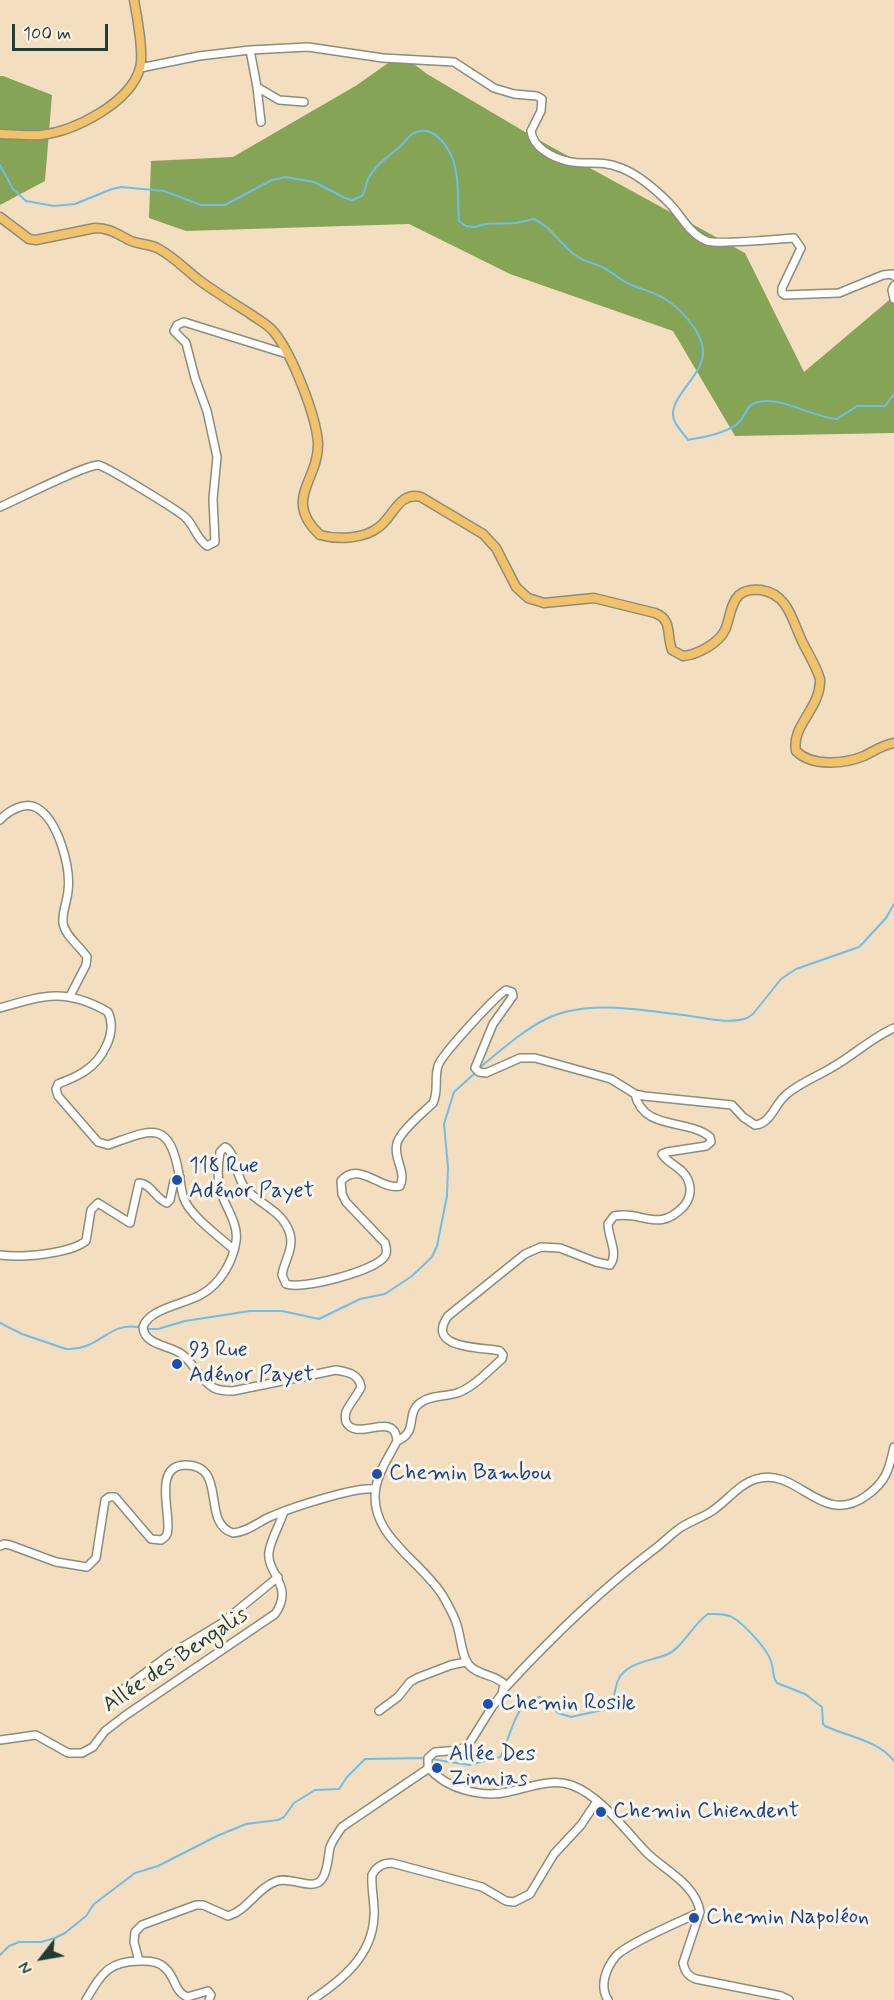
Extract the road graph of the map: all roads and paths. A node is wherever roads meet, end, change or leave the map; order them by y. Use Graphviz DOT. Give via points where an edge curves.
graph roads {
  1 [pos="134,0"];
  2 [pos="250,50"];
  3 [pos="140,68"];
  4 [pos="257,87"];
  5 [pos="304,102"];
  6 [pos="261,122"];
  7 [pos="0,134"];
  8 [pos="0,217"];
  9 [pos="894,276"];
  10 [pos="894,286"];
  11 [pos="894,299"];
  12 [pos="287,354"];
  13 [pos="0,507"];
  14 [pos="894,743"];
  15 [pos="0,820"];
  16 [pos="70,996"];
  17 [pos="0,1008"];
  18 [pos="894,1028"];
  19 [pos="636,1094"];
  20 [pos="180,1178"];
  21 [pos="234,1250"];
  22 [pos="0,1255"];
  23 [pos="397,1441"];
  24 [pos="894,1447"];
  25 [pos="375,1489"];
  26 [pos="284,1511"];
  27 [pos="0,1546"];
  28 [pos="278,1577"];
  29 [pos="466,1662"];
  30 [pos="505,1688"];
  31 [pos="117,1694"];
  32 [pos="379,1711"];
  33 [pos="0,1740"];
  34 [pos="429,1768"];
  35 [pos="597,1801"];
  36 [pos="700,1912"];
  37 [pos="139,1961"];
  38 [pos="86,2000"];
  39 [pos="209,2000"];
  40 [pos="312,2000"];
  41 [pos="608,2000"];
  42 [pos="789,2000"];
  1 -- 3 [label="main road"];
  2 -- 3 [label="street"];
  2 -- 4 [label="street"];
  2 -- 9 [label="street" via="308,47 383,58 454,62 494,88 542,99 541,111 531,130 535,144 568,162 604,162 625,169 669,203 687,226 707,241 794,238 801,248 782,288 785,295 839,293 883,275"];
  3 -- 7 [label="main road" via="126,92 94,116 40,135"];
  4 -- 5 [label="street" via="279,100"];
  4 -- 6 [label="street"];
  8 -- 12 [label="main road" via="29,239 103,228 130,241 159,248 267,325"];
  10 -- 11 [label="street"];
  12 -- 13 [label="street" via="184,322 174,331 186,343 214,445 215,542 207,546 186,517 98,465"];
  12 -- 14 [label="main road" via="316,432 317,462 302,503 320,535 367,534 386,521 397,504 410,496 421,497 490,541 524,595 544,603 594,598 654,613 666,619 672,650 683,656 696,654 718,638 740,594 752,589 771,592 787,605 820,679 815,705 795,738 796,751 808,759 838,762"];
  15 -- 16 [label="street" via="6,813 32,805 46,813 55,830 64,857 68,890 63,926 87,957"];
  16 -- 17 [label="street" via="39,997"];
  16 -- 20 [label="street" via="108,1012 110,1039 93,1065 58,1084 58,1096 98,1142 108,1145 149,1131 162,1134 171,1143"];
  18 -- 19 [label="street" via="798,1086 758,1125 750,1123 732,1105"];
  19 -- 21 [label="street" via="611,1079 535,1058 520,1058 486,1073 479,1072 476,1061 493,1024 513,996 511,991 504,991 438,1064 433,1103 397,1145 403,1177 400,1186 354,1173 341,1181 346,1202 385,1243 384,1257 339,1278 304,1286 286,1284 282,1275 291,1248 287,1227 278,1214 246,1189 231,1152 225,1147 220,1152 218,1180 237,1234"];
  19 -- 23 [label="street" via="647,1114 708,1134 712,1139 706,1146 662,1154 688,1180 687,1202 673,1216 662,1220 614,1216 608,1224 614,1253 610,1265 560,1248 541,1247 525,1254 448,1316 443,1329 448,1339 472,1349 500,1351 502,1359 466,1389 418,1404 411,1431"];
  20 -- 21 [label="street" via="189,1208"];
  20 -- 22 [label="street" via="174,1181 166,1203 148,1185 139,1183 130,1223 98,1203 91,1210 86,1241 79,1247 50,1253"];
  21 -- 23 [label="street" via="222,1276 208,1290 146,1320 143,1332 147,1337 179,1353 205,1382 224,1391 336,1370 350,1373 361,1387 346,1410 347,1423 359,1429 388,1427 396,1433"];
  23 -- 25 [label="street"];
  24 -- 30 [label="street" via="880,1486 851,1504 818,1501 786,1481 771,1477 741,1487 711,1512 680,1528 613,1581 557,1632"];
  25 -- 26 [label="street" via="358,1490"];
  25 -- 29 [label="street" via="380,1522 443,1596 458,1627"];
  26 -- 27 [label="street" via="239,1532 227,1531 217,1519 208,1477 194,1466 179,1466 167,1479 168,1528 161,1540 151,1539 115,1497 109,1497 103,1509 96,1558 87,1567 56,1562 10,1545"];
  26 -- 28 [label="street, Allée des Bengalis" via="269,1551"];
  28 -- 31 [label="street" via="222,1623 169,1654"];
  28 -- 33 [label="street, Allée des Bengalis" via="281,1602 275,1614 126,1715 87,1750 68,1753 36,1735"];
  29 -- 30 [label="street" via="479,1673 501,1680"];
  29 -- 32 [label="street" via="417,1677"];
  30 -- 34 [label="street" via="470,1744 460,1750 435,1752 430,1755"];
  34 -- 35 [label="street" via="456,1787 475,1792 499,1793 569,1784"];
  34 -- 37 [label="street" via="342,1827 331,1846 320,1882 283,1879 264,1888 238,1913 228,1916 196,1905 142,1925 135,1932 134,1942"];
  35 -- 36 [label="street" via="676,1875 694,1897"];
  35 -- 40 [label="street" via="554,1854 530,1893 514,1902 482,1887 392,1863 380,1865 372,1875 374,1917 364,1953 342,1978"];
  36 -- 41 [label="street" via="617,1955 604,1983"];
  36 -- 42 [label="street" via="683,1963 690,1976"];
  37 -- 38 [label="street" via="126,1960 107,1971"];
  37 -- 39 [label="street" via="164,1967 183,1995 208,1991"];
}
